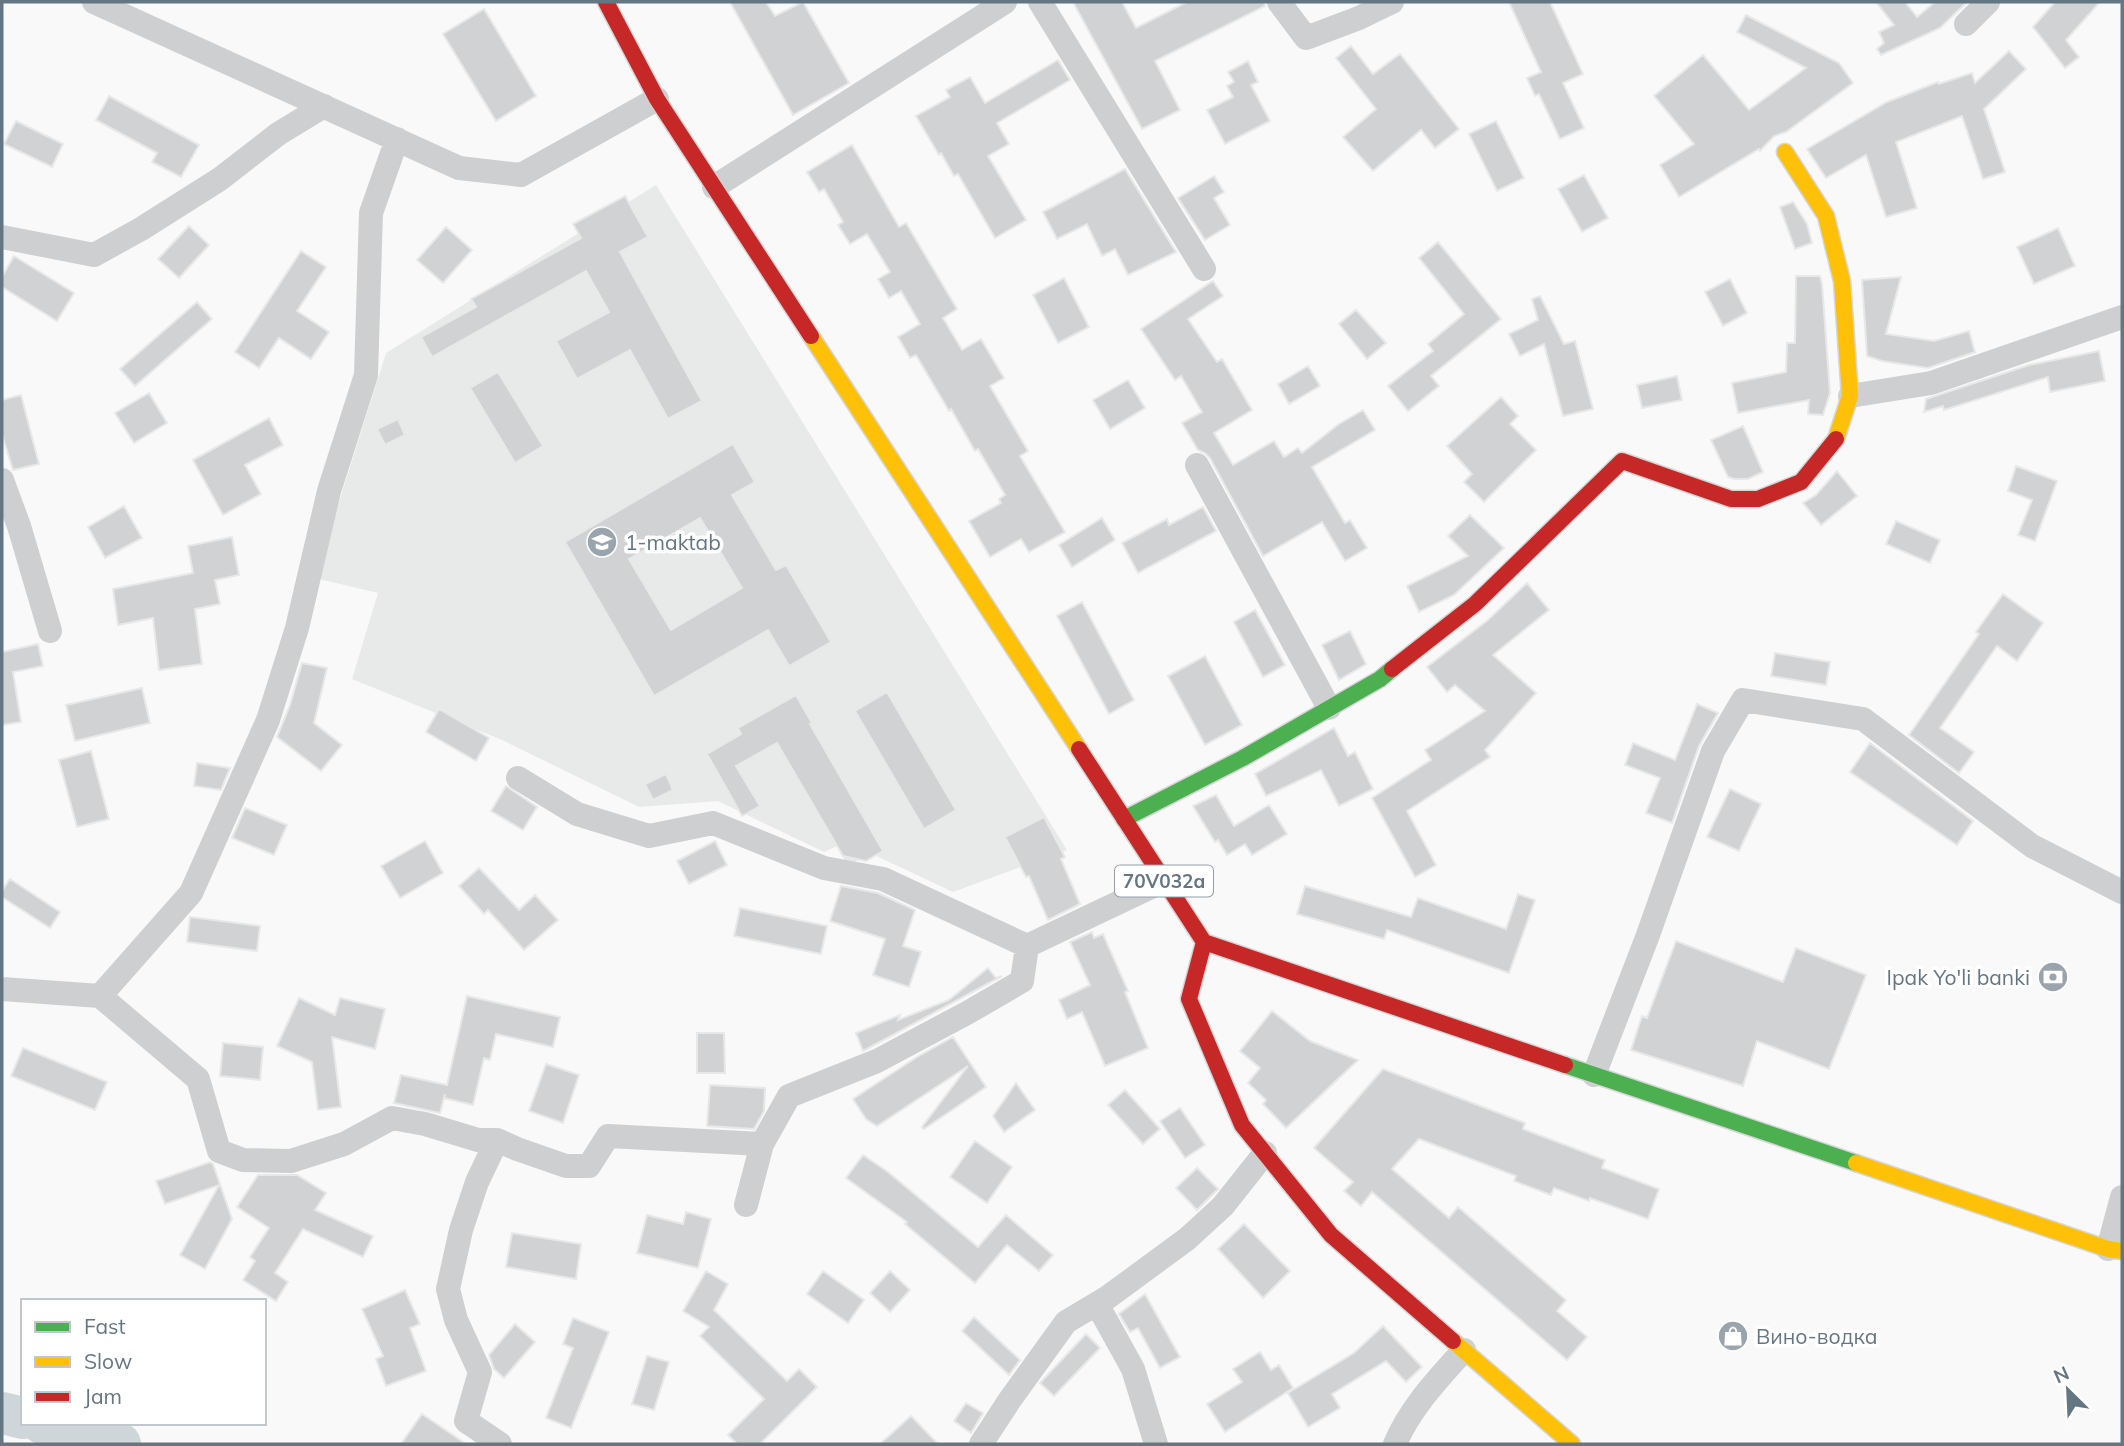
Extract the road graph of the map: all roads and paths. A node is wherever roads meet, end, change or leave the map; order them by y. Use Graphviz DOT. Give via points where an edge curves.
graph roads {
  1 [pos="94,2"];
  2 [pos="606,2"];
  3 [pos="1040,2"];
  4 [pos="1279,2"];
  5 [pos="1392,2"];
  6 [pos="1988,2"];
  7 [pos="991,6"];
  8 [pos="1966,24"];
  9 [pos="657,99"];
  10 [pos="324,106"];
  11 [pos="397,139"];
  12 [pos="1785,152"];
  13 [pos="714,187"];
  14 [pos="2,237"];
  15 [pos="1204,269"];
  16 [pos="2122,317"];
  17 [pos="1850,396"];
  18 [pos="1197,465"];
  19 [pos="2,480"];
  20 [pos="50,631"];
  21 [pos="1329,708"];
  22 [pos="518,778"];
  23 [pos="1124,819"];
  24 [pos="1164,881"];
  25 [pos="2122,892"];
  26 [pos="1204,942"];
  27 [pos="1027,946"];
  28 [pos="2,989"];
  29 [pos="100,996"];
  30 [pos="1594,1074"];
  31 [pos="497,1140"];
  32 [pos="762,1144"];
  33 [pos="1265,1153"];
  34 [pos="2122,1197"];
  35 [pos="746,1205"];
  36 [pos="2115,1250"];
  37 [pos="1097,1304"];
  38 [pos="1464,1350"];
  39 [pos="500,1444"];
  40 [pos="981,1444"];
  41 [pos="1156,1444"];
  42 [pos="1395,1444"];
  43 [pos="1573,1444"];
  1 -- 10 [label="street"];
  2 -- 9 [label="main road, 70V032a"];
  3 -- 15 [label="street"];
  4 -- 5 [label="street" via="1306,38"];
  6 -- 8 [label="street"];
  7 -- 13 [label="street"];
  9 -- 11 [label="street" via="521,175 459,167"];
  9 -- 13 [label="main road, 70V032a"];
  10 -- 11 [label="street"];
  10 -- 14 [label="street" via="278,134 220,180 94,255"];
  11 -- 29 [label="street" via="371,213 366,375 329,491 297,628 268,720 191,893"];
  12 -- 17 [label="main road" via="1826,216 1842,281"];
  13 -- 23 [label="main road, 70V032a"];
  16 -- 17 [label="street" via="1931,383"];
  17 -- 21 [label="main road" via="1835,442 1801,482 1758,499 1731,499 1622,461 1475,604 1380,679"];
  18 -- 21 [label="street"];
  19 -- 20 [label="street"];
  21 -- 23 [label="main road"];
  22 -- 27 [label="street" via="577,814 649,836 713,823 824,868 883,879"];
  23 -- 24 [label="main road, 70V032a"];
  24 -- 26 [label="main road, 70V032a"];
  24 -- 27 [label="street"];
  25 -- 30 [label="street" via="2032,846 1863,719 1743,700 1713,751"];
  26 -- 30 [label="main road"];
  26 -- 33 [label="main road" via="1189,999 1242,1125"];
  27 -- 32 [label="street" via="1022,981 877,1061 789,1096"];
  28 -- 29 [label="street"];
  29 -- 31 [label="street" via="198,1079 219,1151 243,1160 291,1161 344,1144 391,1118 478,1140"];
  30 -- 36 [label="main road"];
  31 -- 32 [label="street" via="566,1166 589,1166 608,1136"];
  31 -- 39 [label="street" via="461,1230 448,1289 456,1320 480,1372 466,1421"];
  32 -- 35 [label="street"];
  33 -- 37 [label="street" via="1223,1206 1187,1239"];
  33 -- 38 [label="main road" via="1331,1235"];
  34 -- 36 [label="street"];
  37 -- 40 [label="street" via="1066,1322"];
  37 -- 41 [label="street" via="1133,1369"];
  38 -- 42 [label="street" via="1429,1389"];
  38 -- 43 [label="main road"];
}
